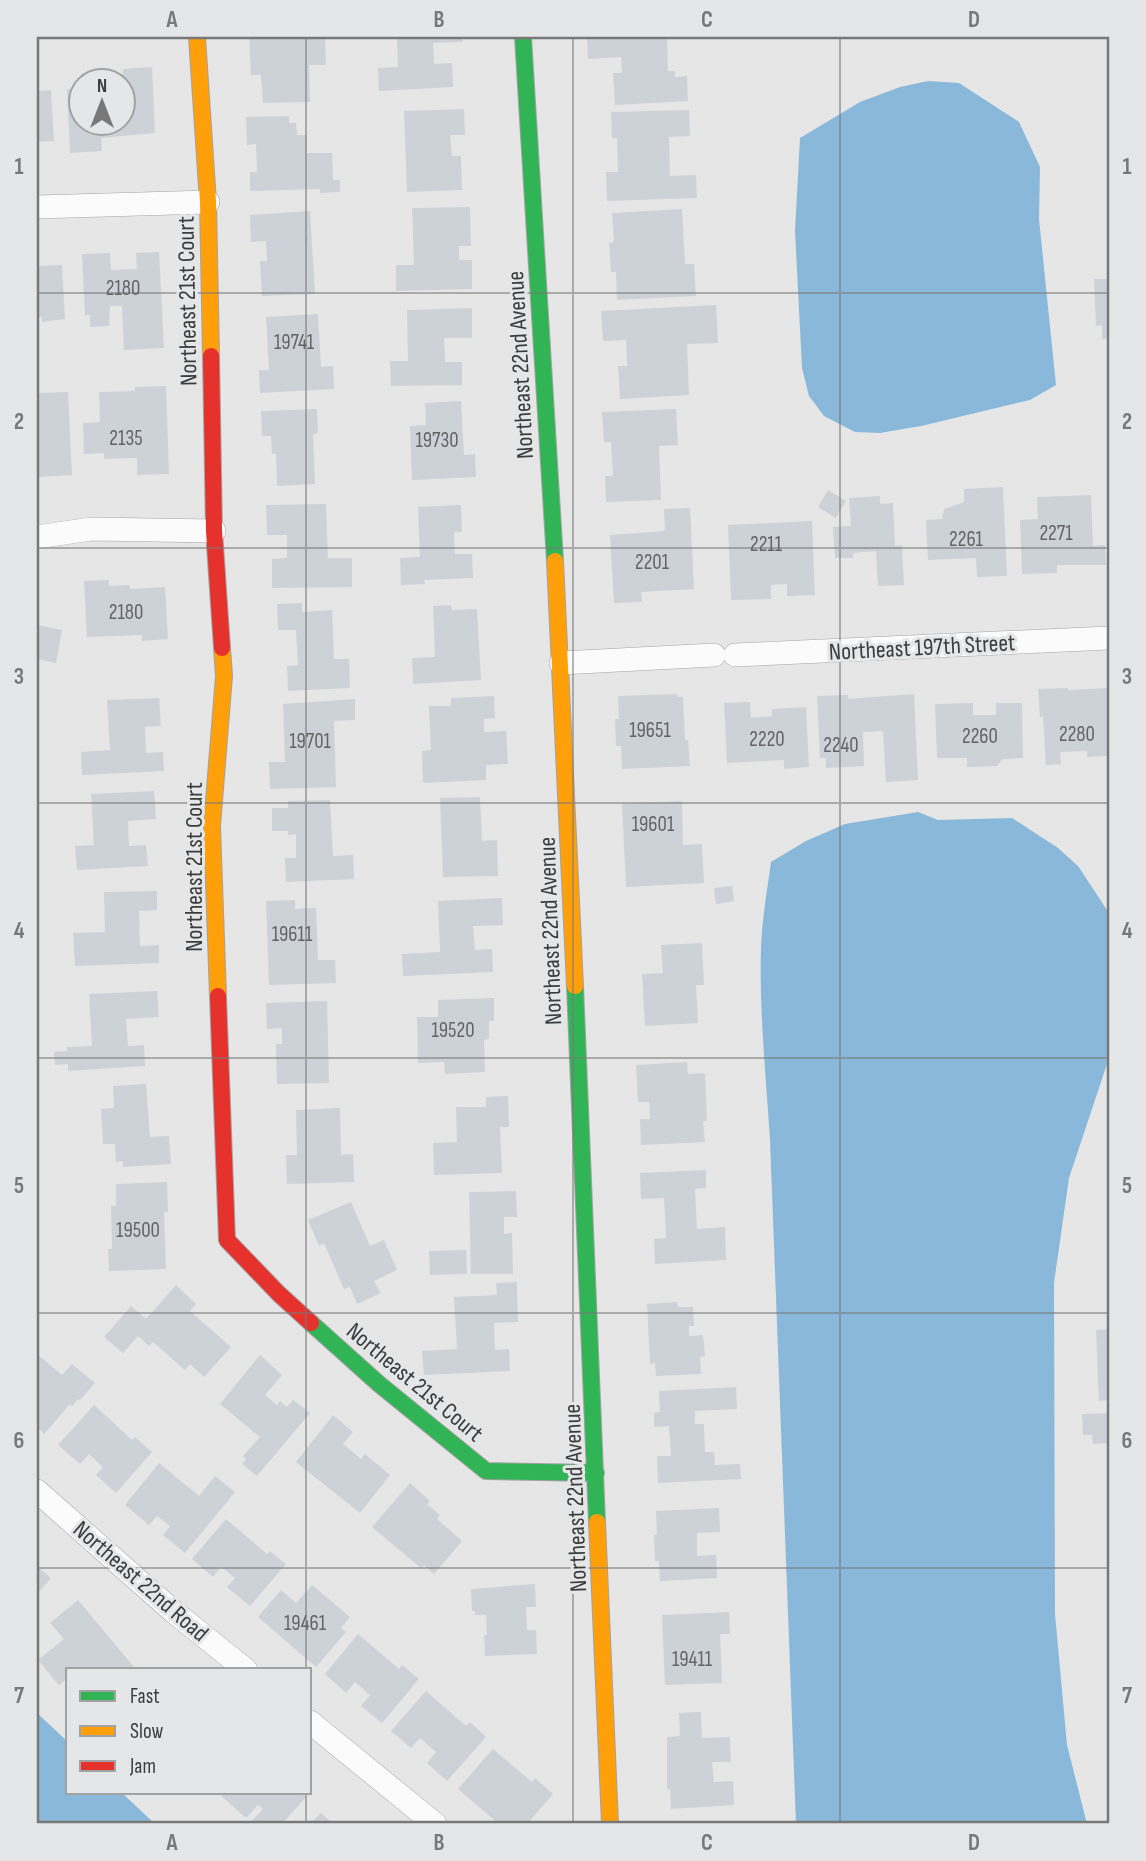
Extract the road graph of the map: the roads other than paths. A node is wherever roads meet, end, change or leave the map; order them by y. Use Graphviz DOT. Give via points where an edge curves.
graph roads {
  1 [pos="197,37"];
  2 [pos="523,37"];
  3 [pos="208,202"];
  4 [pos="37,207"];
  5 [pos="214,531"];
  6 [pos="37,537"];
  7 [pos="1109,638"];
  8 [pos="561,663"];
  9 [pos="596,1473"];
  10 [pos="37,1491"];
  11 [pos="244,1668"];
  12 [pos="312,1724"];
  13 [pos="435,1824"];
  14 [pos="610,1824"];
  1 -- 3 [label="street, Northeast 21st Court"];
  2 -- 8 [label="street, Northeast 22nd Avenue"];
  3 -- 4 [label="street"];
  3 -- 5 [label="street, Northeast 21st Court"];
  5 -- 6 [label="street" via="92,528"];
  5 -- 9 [label="street, Northeast 21st Court" via="224,676 212,825 227,1240 379,1384 486,1471"];
  7 -- 8 [label="street, Northeast 197th Street"];
  8 -- 9 [label="street, Northeast 22nd Avenue"];
  9 -- 14 [label="street, Northeast 22nd Avenue"];
  10 -- 11 [label="street, Northeast 22nd Road"];
  12 -- 13 [label="street"];
}
